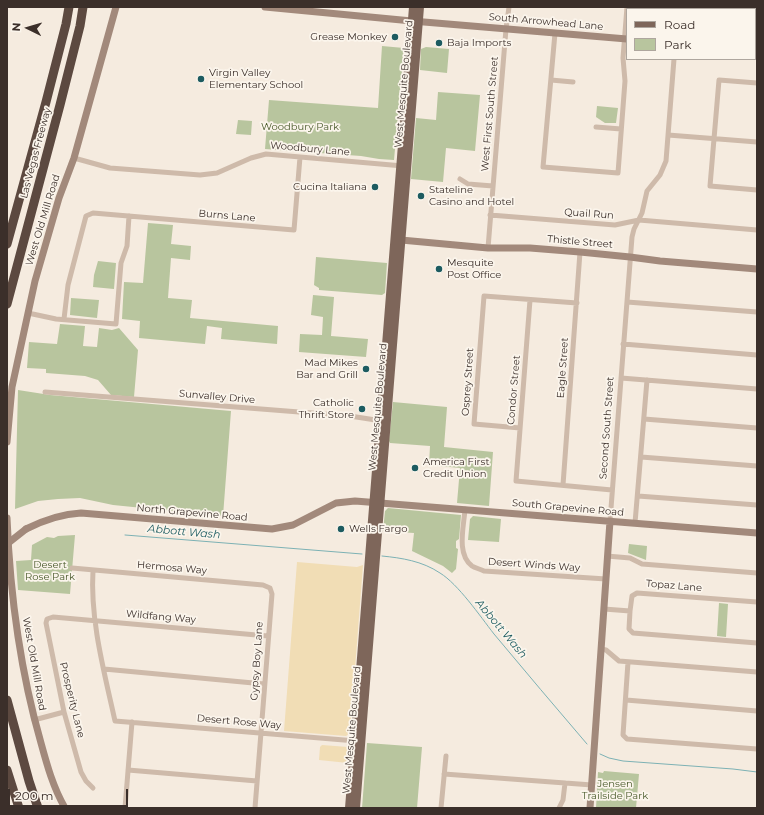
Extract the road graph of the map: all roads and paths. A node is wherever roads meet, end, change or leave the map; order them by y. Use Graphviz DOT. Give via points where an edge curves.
graph roads {
  1 [pos="69,7"];
  2 [pos="83,7"];
  3 [pos="116,7"];
  4 [pos="265,7"];
  5 [pos="413,7"];
  6 [pos="420,7"];
  7 [pos="509,7"];
  8 [pos="626,7"];
  9 [pos="415,21"];
  10 [pos="506,29"];
  11 [pos="555,33"];
  12 [pos="626,39"];
  13 [pos="674,60"];
  14 [pos="551,80"];
  15 [pos="573,82"];
  16 [pos="757,83"];
  17 [pos="596,127"];
  18 [pos="622,129"];
  19 [pos="668,135"];
  20 [pos="714,138"];
  21 [pos="757,142"];
  22 [pos="300,157"];
  23 [pos="74,158"];
  24 [pos="403,166"];
  25 [pos="460,179"];
  26 [pos="493,186"];
  27 [pos="757,190"];
  28 [pos="490,215"];
  29 [pos="129,216"];
  30 [pos="639,220"];
  31 [pos="757,230"];
  32 [pos="398,240"];
  33 [pos="7,244"];
  34 [pos="488,248"];
  35 [pos="580,252"];
  36 [pos="630,256"];
  37 [pos="757,269"];
  38 [pos="530,300"];
  39 [pos="627,302"];
  40 [pos="577,303"];
  41 [pos="7,304"];
  42 [pos="757,312"];
  43 [pos="28,313"];
  44 [pos="64,320"];
  45 [pos="623,344"];
  46 [pos="757,355"];
  47 [pos="621,378"];
  48 [pos="647,380"];
  49 [pos="757,389"];
  50 [pos="45,392"];
  51 [pos="644,419"];
  52 [pos="383,421"];
  53 [pos="520,428"];
  54 [pos="757,428"];
  55 [pos="7,442"];
  56 [pos="641,457"];
  57 [pos="757,466"];
  58 [pos="563,485"];
  59 [pos="612,490"];
  60 [pos="638,496"];
  61 [pos="377,502"];
  62 [pos="757,506"];
  63 [pos="465,510"];
  64 [pos="7,518"];
  65 [pos="610,521"];
  66 [pos="635,523"];
  67 [pos="757,533"];
  68 [pos="7,544"];
  69 [pos="608,556"];
  70 [pos="72,568"];
  71 [pos="93,570"];
  72 [pos="757,573"];
  73 [pos="606,579"];
  74 [pos="270,588"];
  75 [pos="757,602"];
  76 [pos="604,609"];
  77 [pos="630,612"];
  78 [pos="53,617"];
  79 [pos="95,620"];
  80 [pos="268,636"];
  81 [pos="757,643"];
  82 [pos="601,649"];
  83 [pos="628,662"];
  84 [pos="104,669"];
  85 [pos="757,672"];
  86 [pos="264,684"];
  87 [pos="7,700"];
  88 [pos="626,700"];
  89 [pos="757,711"];
  90 [pos="64,712"];
  91 [pos="34,720"];
  92 [pos="132,722"];
  93 [pos="261,733"];
  94 [pos="358,742"];
  95 [pos="757,749"];
  96 [pos="446,756"];
  97 [pos="7,770"];
  98 [pos="128,770"];
  99 [pos="444,774"];
  100 [pos="257,781"];
  101 [pos="565,783"];
  102 [pos="592,785"];
  103 [pos="93,788"];
  104 [pos="19,808"];
  105 [pos="38,808"];
  106 [pos="64,808"];
  107 [pos="125,808"];
  108 [pos="255,808"];
  109 [pos="349,808"];
  110 [pos="356,808"];
  111 [pos="441,808"];
  112 [pos="559,808"];
  113 [pos="590,808"];
  1 -- 33 [label="highway, Las Vegas Freeway"];
  2 -- 41 [label="highway, Las Vegas Freeway" via="60,105"];
  3 -- 23 [label="street, West Old Mill Road"];
  4 -- 9 [label="street, South Arrowhead Lane"];
  5 -- 9 [label="main road, West Mesquite Boulevard"];
  6 -- 9 [label="main road, West Mesquite Boulevard"];
  7 -- 10 [label="street, West First South Street"];
  8 -- 12 [label="street"];
  9 -- 10 [label="street, South Arrowhead Lane"];
  9 -- 24 [label="main road, West Mesquite Boulevard"];
  10 -- 11 [label="street, South Arrowhead Lane"];
  10 -- 26 [label="street, West First South Street"];
  11 -- 12 [label="street, South Arrowhead Lane"];
  11 -- 14 [label="street"];
  12 -- 18 [label="street" via="623,58 625,81"];
  13 -- 19 [label="street, Second South Street"];
  14 -- 15 [label="street"];
  14 -- 18 [label="street" via="543,167 618,173"];
  16 -- 20 [label="street" via="719,80"];
  17 -- 18 [label="street"];
  19 -- 20 [label="street"];
  19 -- 30 [label="street, Second South Street" via="666,161 647,191"];
  20 -- 21 [label="street"];
  20 -- 27 [label="street" via="710,186"];
  22 -- 23 [label="street, Woodbury Lane" via="266,154 217,173 200,175 110,168"];
  22 -- 24 [label="street, Woodbury Lane"];
  22 -- 29 [label="street, Burns Lane" via="294,230"];
  23 -- 43 [label="street, West Old Mill Road" via="59,198"];
  24 -- 32 [label="main road, West Mesquite Boulevard"];
  25 -- 26 [label="street" via="468,184"];
  26 -- 28 [label="street, West First South Street"];
  28 -- 30 [label="street, Quail Run" via="615,225"];
  28 -- 34 [label="street, West First South Street"];
  29 -- 44 [label="street, Burns Lane" via="93,213 86,216 68,284"];
  29 -- 44 [label="street" via="127,246 121,263 116,324"];
  30 -- 31 [label="street, Quail Run"];
  30 -- 36 [label="street, Second South Street" via="632,237"];
  32 -- 34 [label="street, Thistle Street"];
  32 -- 52 [label="main road, West Mesquite Boulevard"];
  34 -- 35 [label="street, Thistle Street"];
  35 -- 36 [label="street, Thistle Street"];
  35 -- 40 [label="street, Eagle Street"];
  36 -- 37 [label="street, Thistle Street"];
  36 -- 39 [label="street, Second South Street"];
  38 -- 40 [label="street"];
  38 -- 53 [label="street, Condor Street"];
  38 -- 53 [label="street, Osprey Street" via="484,296 474,424"];
  39 -- 42 [label="street"];
  39 -- 45 [label="street, Second South Street"];
  40 -- 58 [label="street, Eagle Street"];
  43 -- 44 [label="street"];
  43 -- 55 [label="street, West Old Mill Road" via="12,387"];
  45 -- 46 [label="street"];
  45 -- 47 [label="street, Second South Street"];
  47 -- 48 [label="street"];
  47 -- 59 [label="street, Second South Street"];
  48 -- 49 [label="street"];
  48 -- 51 [label="street"];
  50 -- 52 [label="street, Sunvalley Drive" via="350,416"];
  51 -- 54 [label="street"];
  51 -- 56 [label="street"];
  52 -- 61 [label="main road, West Mesquite Boulevard"];
  53 -- 58 [label="street, Condor Street" via="516,481"];
  56 -- 57 [label="street"];
  56 -- 60 [label="street"];
  58 -- 59 [label="street"];
  59 -- 65 [label="street, Second South Street"];
  60 -- 62 [label="street"];
  60 -- 66 [label="street"];
  61 -- 63 [label="street, South Grapevine Road"];
  61 -- 68 [label="street, North Grapevine Road, bridge" via="336,503 293,525 272,529 69,514 26,529"];
  61 -- 94 [label="main road, West Mesquite Boulevard"];
  63 -- 65 [label="street, South Grapevine Road"];
  63 -- 73 [label="street, Desert Winds Way" via="462,547 465,557 472,566 484,571"];
  64 -- 91 [label="street, West Old Mill Road" via="20,651"];
  65 -- 66 [label="street, South Grapevine Road"];
  65 -- 69 [label="street, Second South Street"];
  66 -- 67 [label="street, South Grapevine Road"];
  69 -- 72 [label="street" via="630,558 642,564"];
  69 -- 73 [label="street, Second South Street"];
  70 -- 71 [label="street, Hermosa Way"];
  71 -- 74 [label="street, Hermosa Way" via="263,585"];
  71 -- 79 [label="street" via="92,598"];
  73 -- 76 [label="street, Second South Street"];
  74 -- 80 [label="street, Gypsy Boy Lane" via="272,594"];
  75 -- 77 [label="street, Topaz Lane" via="636,593 632,596"];
  76 -- 77 [label="street"];
  76 -- 82 [label="street, Second South Street"];
  77 -- 81 [label="street" via="629,629 633,633"];
  78 -- 79 [label="street, Wildfang Way"];
  78 -- 90 [label="street, Prosperity Lane" via="47,619 46,623"];
  79 -- 80 [label="street, Wildfang Way"];
  79 -- 84 [label="street"];
  80 -- 86 [label="street, Gypsy Boy Lane"];
  82 -- 83 [label="street" via="619,661"];
  82 -- 102 [label="street, Second South Street"];
  83 -- 85 [label="street"];
  83 -- 88 [label="street"];
  84 -- 86 [label="street"];
  84 -- 92 [label="street, Desert Rose Way" via="114,720"];
  86 -- 93 [label="street, Gypsy Boy Lane"];
  87 -- 105 [label="highway"];
  88 -- 89 [label="street"];
  88 -- 95 [label="street" via="623,735 628,739"];
  90 -- 91 [label="street"];
  90 -- 103 [label="street, Prosperity Lane" via="81,772"];
  91 -- 106 [label="street, West Old Mill Road" via="52,780"];
  92 -- 93 [label="street, Desert Rose Way"];
  92 -- 98 [label="street"];
  93 -- 94 [label="street, Desert Rose Way"];
  93 -- 100 [label="street, Gypsy Boy Lane"];
  94 -- 109 [label="main road, West Mesquite Boulevard"];
  94 -- 110 [label="main road, West Mesquite Boulevard"];
  96 -- 99 [label="street"];
  97 -- 104 [label="highway"];
  98 -- 100 [label="street"];
  98 -- 107 [label="street"];
  99 -- 101 [label="street"];
  99 -- 111 [label="street"];
  100 -- 108 [label="street, Gypsy Boy Lane"];
  101 -- 102 [label="street"];
  101 -- 112 [label="street" via="563,800"];
  102 -- 113 [label="street, Second South Street"];
}
